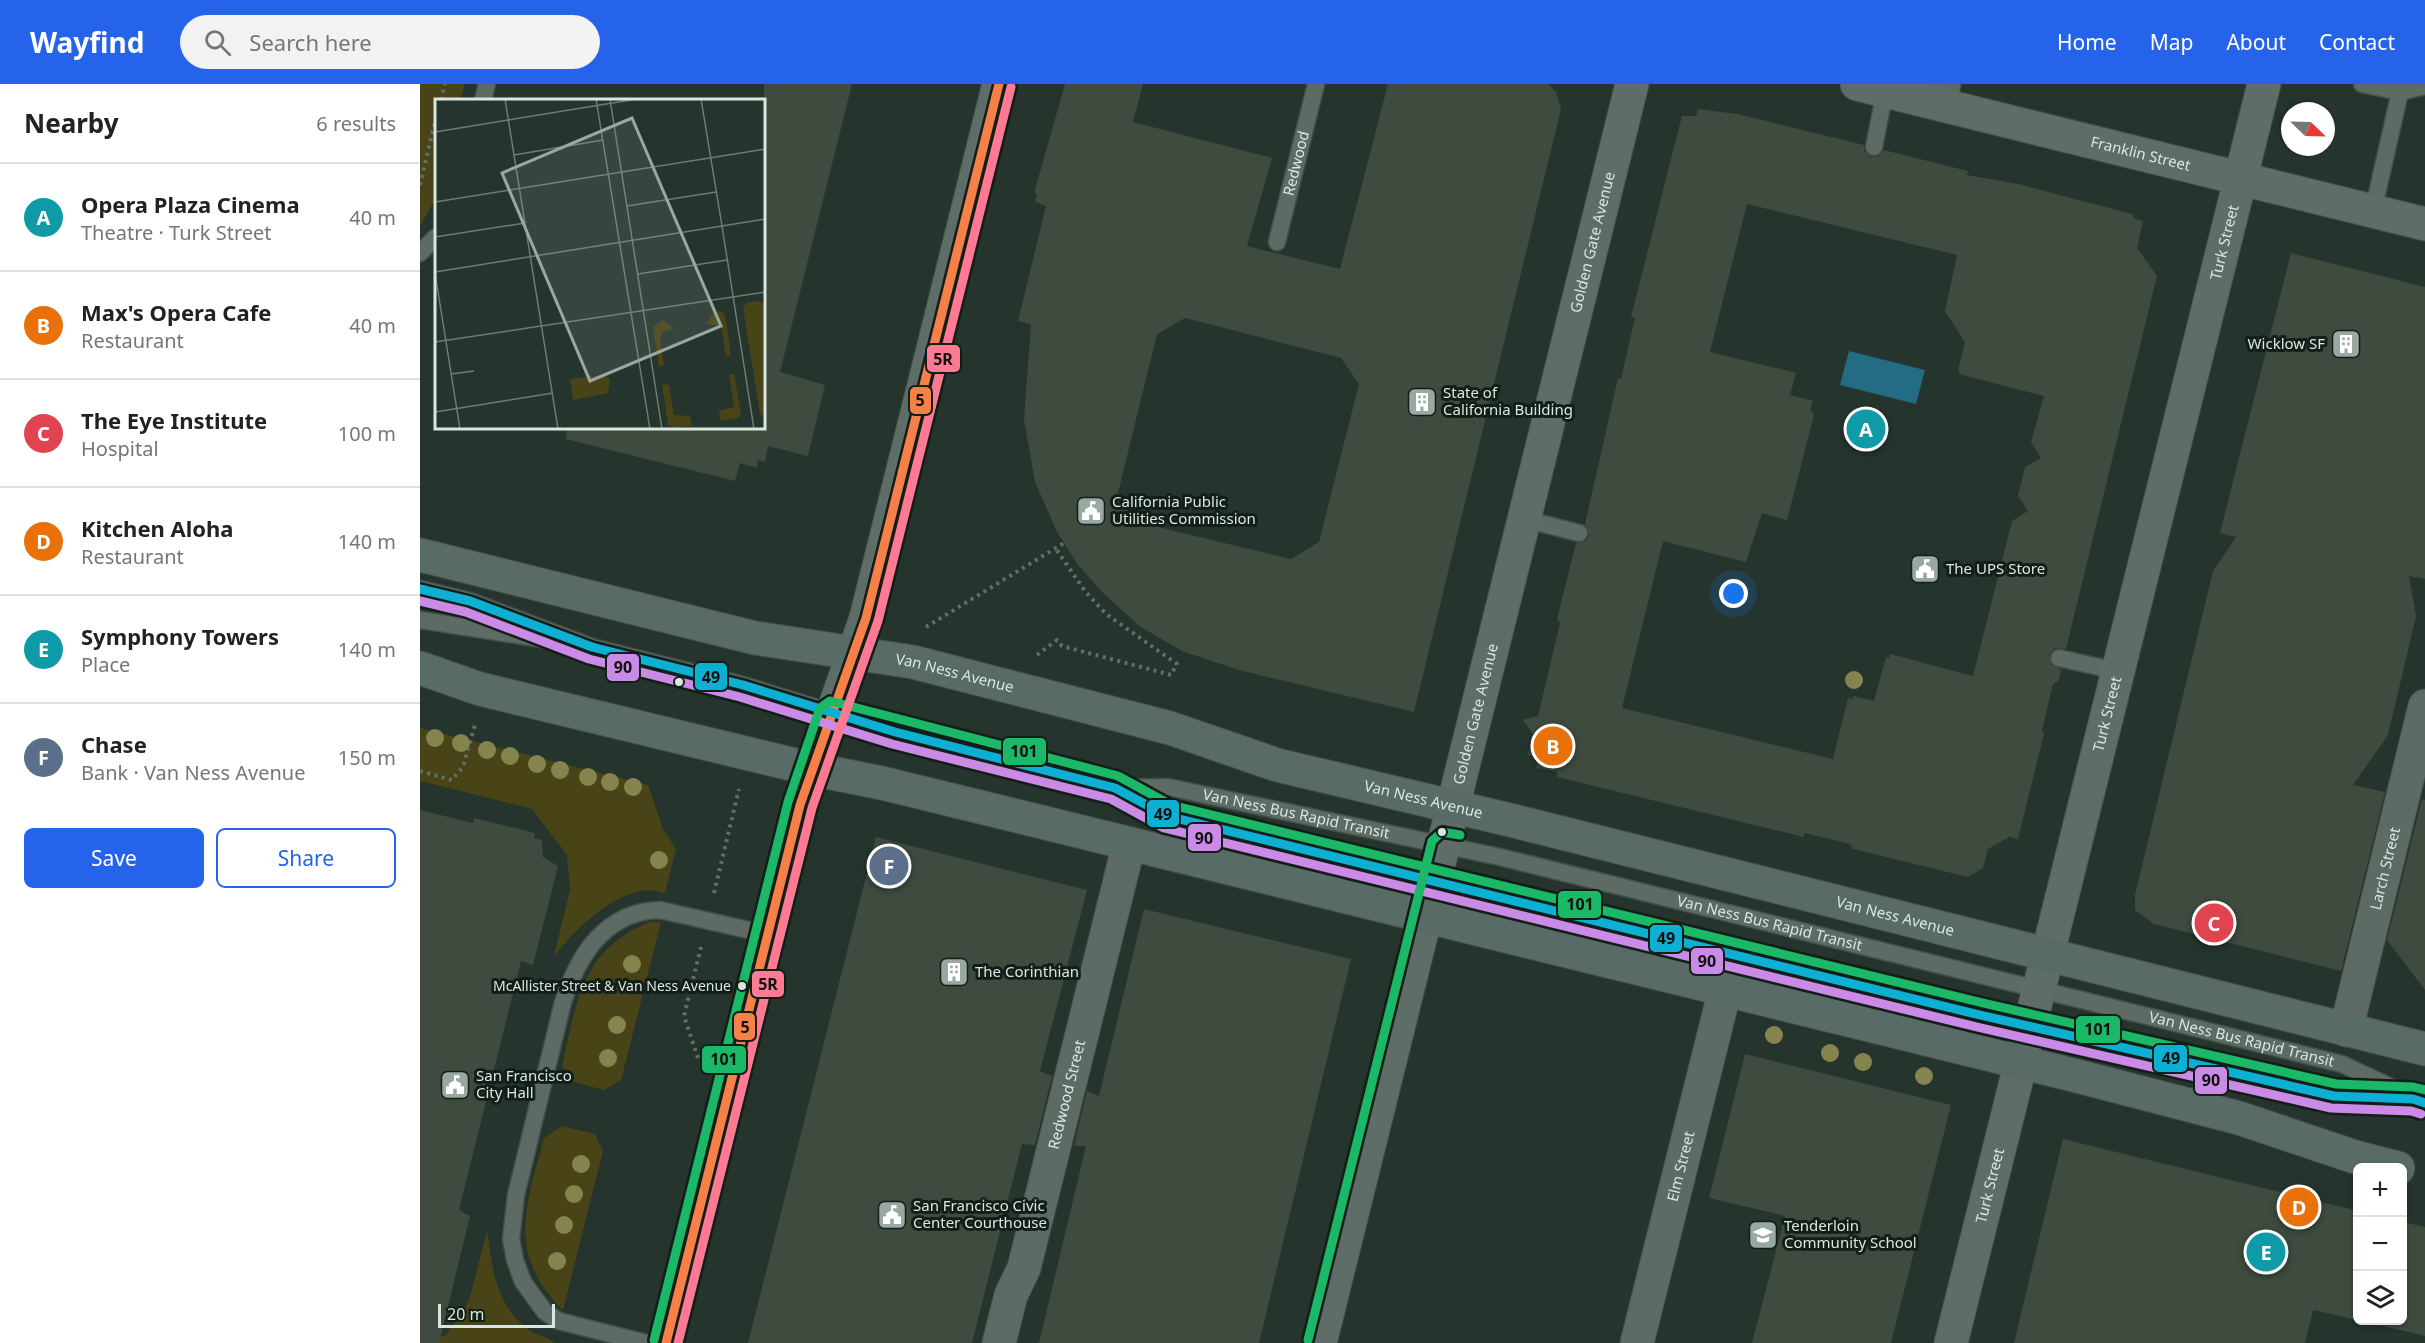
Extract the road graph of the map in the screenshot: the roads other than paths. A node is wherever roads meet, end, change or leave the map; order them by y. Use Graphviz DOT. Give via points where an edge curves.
graph roads {
  1 [pos="488,84"];
  2 [pos="999,84"];
  3 [pos="1316,84"];
  4 [pos="1632,84"];
  5 [pos="2264,84"];
  6 [pos="2362,84"];
  7 [pos="2425,86"];
  8 [pos="1871,88"];
  9 [pos="2400,92"];
  10 [pos="1942,94"];
  11 [pos="483,99"];
  12 [pos="1874,147"];
  13 [pos="2240,178"];
  14 [pos="2373,211"];
  15 [pos="2425,224"];
  16 [pos="435,238"];
  17 [pos="1277,242"];
  18 [pos="420,253"];
  19 [pos="1524,519"];
  20 [pos="1579,533"];
  21 [pos="420,555"];
  22 [pos="420,589"];
  23 [pos="420,620"];
  24 [pos="592,647"];
  25 [pos="854,651"];
  26 [pos="2060,658"];
  27 [pos="420,668"];
  28 [pos="2117,671"];
  29 [pos="2425,706"];
  30 [pos="831,713"];
  31 [pos="812,769"];
  32 [pos="1115,788"];
  33 [pos="1453,807"];
  34 [pos="1129,844"];
  35 [pos="1444,844"];
  36 [pos="1434,881"];
  37 [pos="1425,917"];
  38 [pos="766,934"];
  39 [pos="2047,955"];
  40 [pos="1725,990"];
  41 [pos="2038,991"];
  42 [pos="2029,1026"];
  43 [pos="2346,1030"];
  44 [pos="2425,1049"];
  45 [pos="2020,1062"];
  46 [pos="2419,1101"];
  47 [pos="2380,1163"];
  48 [pos="2407,1170"];
  49 [pos="2425,1174"];
  50 [pos="646,1343"];
  51 [pos="666,1343"];
  52 [pos="999,1343"];
  53 [pos="1320,1343"];
  54 [pos="1637,1343"];
  55 [pos="1951,1343"];
  1 -- 11 [label="lane"];
  2 -- 25 [label="main road" via="866,618"];
  3 -- 17 [label="lane, Redwood"];
  4 -- 19 [label="main road, Golden Gate Avenue"];
  5 -- 13 [label="main road, Turk Street"];
  6 -- 9 [label="lane"];
  7 -- 9 [label="lane"];
  8 -- 10 [label="main road, Franklin Street"];
  8 -- 12 [label="lane"];
  9 -- 14 [label="lane"];
  10 -- 13 [label="main road, Franklin Street"];
  13 -- 14 [label="main road, Franklin Street"];
  13 -- 28 [label="main road, Turk Street"];
  14 -- 15 [label="main road, Franklin Street"];
  16 -- 18 [label="lane"];
  19 -- 20 [label="lane"];
  19 -- 33 [label="main road, Golden Gate Avenue"];
  21 -- 25 [label="highway, Van Ness Avenue" via="755,638"];
  22 -- 24 [label="lane, Van Ness Bus Rapid Transit" via="470,601"];
  23 -- 24 [label="lane, Van Ness Bus Rapid Transit"];
  24 -- 30 [label="lane, Van Ness Bus Rapid Transit"];
  25 -- 30 [label="main road"];
  25 -- 33 [label="highway, Van Ness Avenue" via="913,662 1158,725 1278,765"];
  26 -- 28 [label="lane"];
  27 -- 31 [label="highway" via="480,689"];
  28 -- 39 [label="main road, Turk Street"];
  29 -- 43 [label="street, Larch Street"];
  30 -- 31 [label="main road"];
  30 -- 32 [label="lane, Van Ness Bus Rapid Transit"];
  31 -- 34 [label="highway"];
  31 -- 38 [label="main road"];
  32 -- 35 [label="lane, Van Ness Bus Rapid Transit" via="1168,787"];
  32 -- 36 [label="lane, Van Ness Bus Rapid Transit" via="1167,816"];
  33 -- 35 [label="main road, Golden Gate Avenue"];
  33 -- 39 [label="highway, Van Ness Avenue"];
  34 -- 37 [label="highway"];
  34 -- 52 [label="street, Redwood Street" via="1024,1268 1011,1295"];
  35 -- 36 [label="main road, Golden Gate Avenue"];
  35 -- 41 [label="lane, Van Ness Bus Rapid Transit"];
  36 -- 37 [label="main road, Golden Gate Avenue"];
  36 -- 42 [label="lane, Van Ness Bus Rapid Transit"];
  37 -- 40 [label="highway"];
  37 -- 53 [label="main road, Golden Gate Avenue"];
  38 -- 50 [label="lane" via="660,910 642,910 621,918 589,946 564,1002 516,1195 512,1239 515,1260 523,1282 545,1312 559,1321"];
  38 -- 51 [label="main road"];
  39 -- 41 [label="main road, Turk Street"];
  39 -- 43 [label="highway, Van Ness Avenue"];
  40 -- 45 [label="highway"];
  40 -- 54 [label="street, Elm Street"];
  41 -- 42 [label="main road, Turk Street"];
  41 -- 46 [label="lane, Van Ness Bus Rapid Transit" via="2342,1064"];
  42 -- 45 [label="main road, Turk Street"];
  42 -- 46 [label="lane, Van Ness Bus Rapid Transit" via="2334,1096"];
  43 -- 44 [label="highway, Van Ness Avenue"];
  45 -- 47 [label="highway" via="2239,1118"];
  45 -- 55 [label="main road, Turk Street"];
  48 -- 49 [label="highway"];
}
